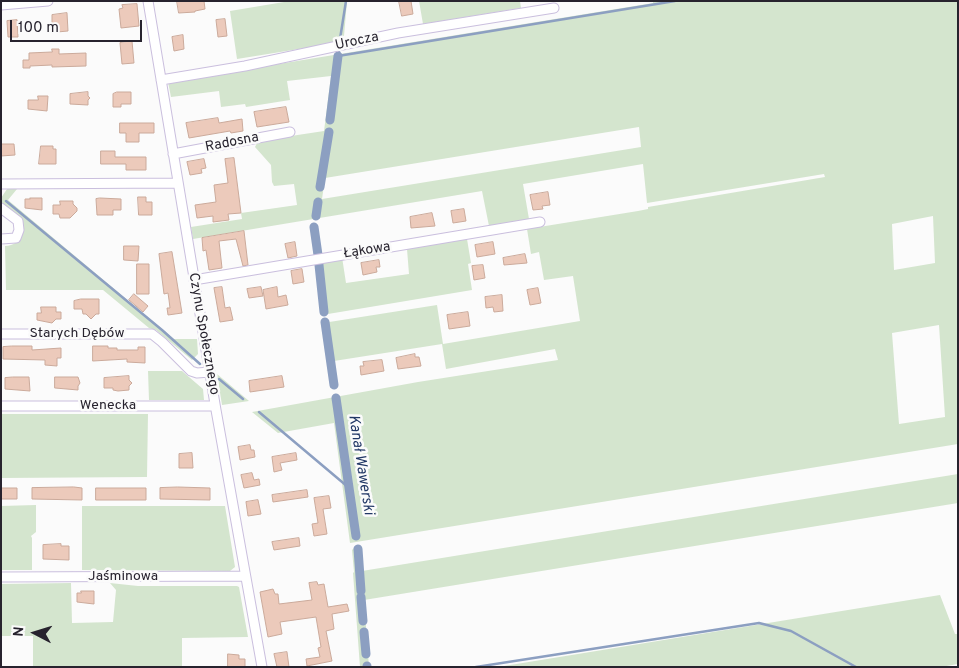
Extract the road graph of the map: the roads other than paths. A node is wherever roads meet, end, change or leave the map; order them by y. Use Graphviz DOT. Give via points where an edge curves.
graph roads {
  1 [pos="48,1"];
  2 [pos="148,1"];
  3 [pos="1,5"];
  4 [pos="554,8"];
  5 [pos="161,80"];
  6 [pos="290,132"];
  7 [pos="173,154"];
  8 [pos="178,183"];
  9 [pos="1,184"];
  10 [pos="1,208"];
  11 [pos="540,222"];
  12 [pos="1,239"];
  13 [pos="194,280"];
  14 [pos="1,334"];
  15 [pos="210,372"];
  16 [pos="1,406"];
  17 [pos="215,406"];
  18 [pos="245,576"];
  19 [pos="1,577"];
  20 [pos="262,667"];
  1 -- 3 [label="street"];
  2 -- 5 [label="street, Czynu Społecznego"];
  4 -- 5 [label="street, Urocza" via="398,33 245,66"];
  5 -- 7 [label="street, Czynu Społecznego"];
  6 -- 7 [label="street, Radosna"];
  7 -- 8 [label="street, Czynu Społecznego"];
  8 -- 9 [label="street"];
  8 -- 13 [label="street, Czynu Społecznego"];
  10 -- 12 [label="street" via="18,221 19,230 16,238"];
  11 -- 13 [label="street, Łąkowa"];
  13 -- 15 [label="street, Czynu Społecznego"];
  14 -- 15 [label="street, Starych Dębów" via="152,334 191,371"];
  15 -- 17 [label="street, Czynu Społecznego"];
  16 -- 17 [label="street, Wenecka"];
  17 -- 18 [label="street, Czynu Społecznego"];
  18 -- 19 [label="street, Jaśminowa"];
  18 -- 20 [label="street, Czynu Społecznego"];
}
